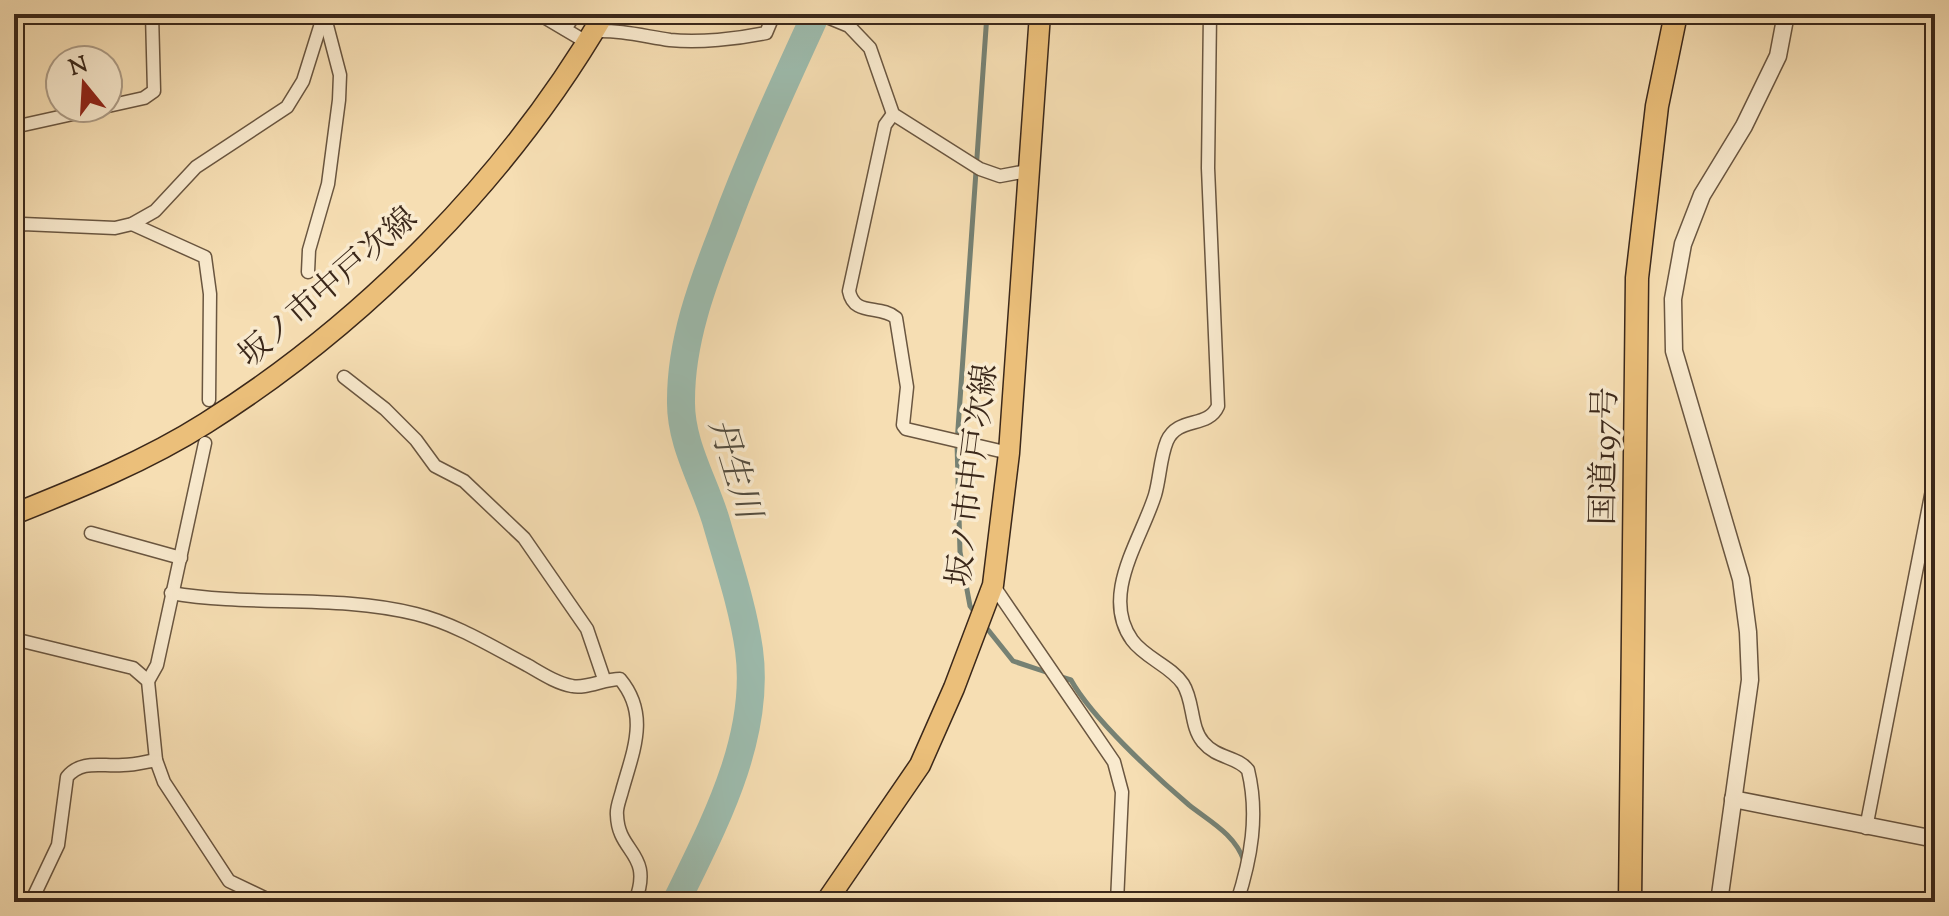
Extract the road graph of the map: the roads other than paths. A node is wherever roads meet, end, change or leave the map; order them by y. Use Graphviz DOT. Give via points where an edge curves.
graph roads {
  1 [pos="152,14"];
  2 [pos="324,14"];
  3 [pos="539,14"];
  4 [pos="575,14"];
  5 [pos="774,14"];
  6 [pos="820,14"];
  7 [pos="1040,14"];
  8 [pos="1210,14"];
  9 [pos="1676,14"];
  10 [pos="1786,14"];
  11 [pos="565,29"];
  12 [pos="595,29"];
  13 [pos="124,102"];
  14 [pos="893,114"];
  15 [pos="44,120"];
  16 [pos="14,127"];
  17 [pos="1027,171"];
  18 [pos="17,224"];
  19 [pos="132,224"];
  20 [pos="308,272"];
  21 [pos="344,377"];
  22 [pos="209,400"];
  23 [pos="205,443"];
  24 [pos="1009,453"];
  25 [pos="1935,475"];
  26 [pos="14,514"];
  27 [pos="91,533"];
  28 [pos="181,558"];
  29 [pos="993,585"];
  30 [pos="171,593"];
  31 [pos="14,639"];
  32 [pos="604,679"];
  33 [pos="148,681"];
  34 [pos="156,760"];
  35 [pos="1733,799"];
  36 [pos="1866,828"];
  37 [pos="1935,839"];
  38 [pos="31,902"];
  39 [pos="273,902"];
  40 [pos="635,902"];
  41 [pos="826,902"];
  42 [pos="1117,902"];
  43 [pos="1237,902"];
  44 [pos="1630,902"];
  45 [pos="1719,902"];
  1 -- 13 [label="street" via="154,91"];
  2 -- 19 [label="street" via="303,81 287,107 196,167 155,211"];
  2 -- 20 [label="street" via="340,75 339,100 328,184"];
  3 -- 11 [label="street"];
  4 -- 11 [label="street"];
  5 -- 12 [label="street" via="766,33 689,41"];
  6 -- 14 [label="street" via="849,26 870,48"];
  7 -- 17 [label="main road, 坂ノ市中戸次線"];
  8 -- 43 [label="street" via="1208,168 1218,406 1207,419 1173,430 1166,443 1155,495 1125,570 1120,599 1123,623 1133,642 1183,684 1201,740 1221,758 1248,770 1251,857"];
  9 -- 44 [label="highway, 国道197号" via="1657,106 1637,278"];
  10 -- 35 [label="street" via="1778,56 1702,195 1683,244 1673,299 1674,351 1741,579 1748,632 1750,680"];
  11 -- 12 [label="street"];
  12 -- 26 [label="main road, 坂ノ市中戸次線" via="505,159 409,261 341,323 205,424"];
  14 -- 17 [label="street" via="980,169 1000,176"];
  14 -- 24 [label="street" via="885,125 863,215 851,301 896,318 907,387 906,429"];
  15 -- 16 [label="street"];
  17 -- 24 [label="main road, 坂ノ市中戸次線"];
  18 -- 19 [label="street"];
  19 -- 22 [label="street" via="205,257"];
  21 -- 32 [label="street" via="385,409 435,466 464,481 524,538 587,629"];
  23 -- 28 [label="street"];
  24 -- 29 [label="main road, 坂ノ市中戸次線"];
  25 -- 36 [label="street"];
  27 -- 28 [label="street"];
  28 -- 30 [label="street"];
  29 -- 41 [label="main road, 坂ノ市中戸次線" via="920,765"];
  29 -- 42 [label="street" via="1114,762 1122,792"];
  30 -- 32 [label="street" via="209,600 315,601 415,614 464,631 574,687"];
  30 -- 33 [label="street" via="157,665"];
  31 -- 33 [label="street" via="133,668"];
  32 -- 40 [label="street" via="620,679 637,710 639,728 616,813 642,870"];
  33 -- 34 [label="street"];
  34 -- 38 [label="street" via="72,770 58,845"];
  34 -- 39 [label="street" via="191,828 229,881"];
  35 -- 36 [label="street"];
  35 -- 45 [label="street"];
  36 -- 37 [label="street"];
}
